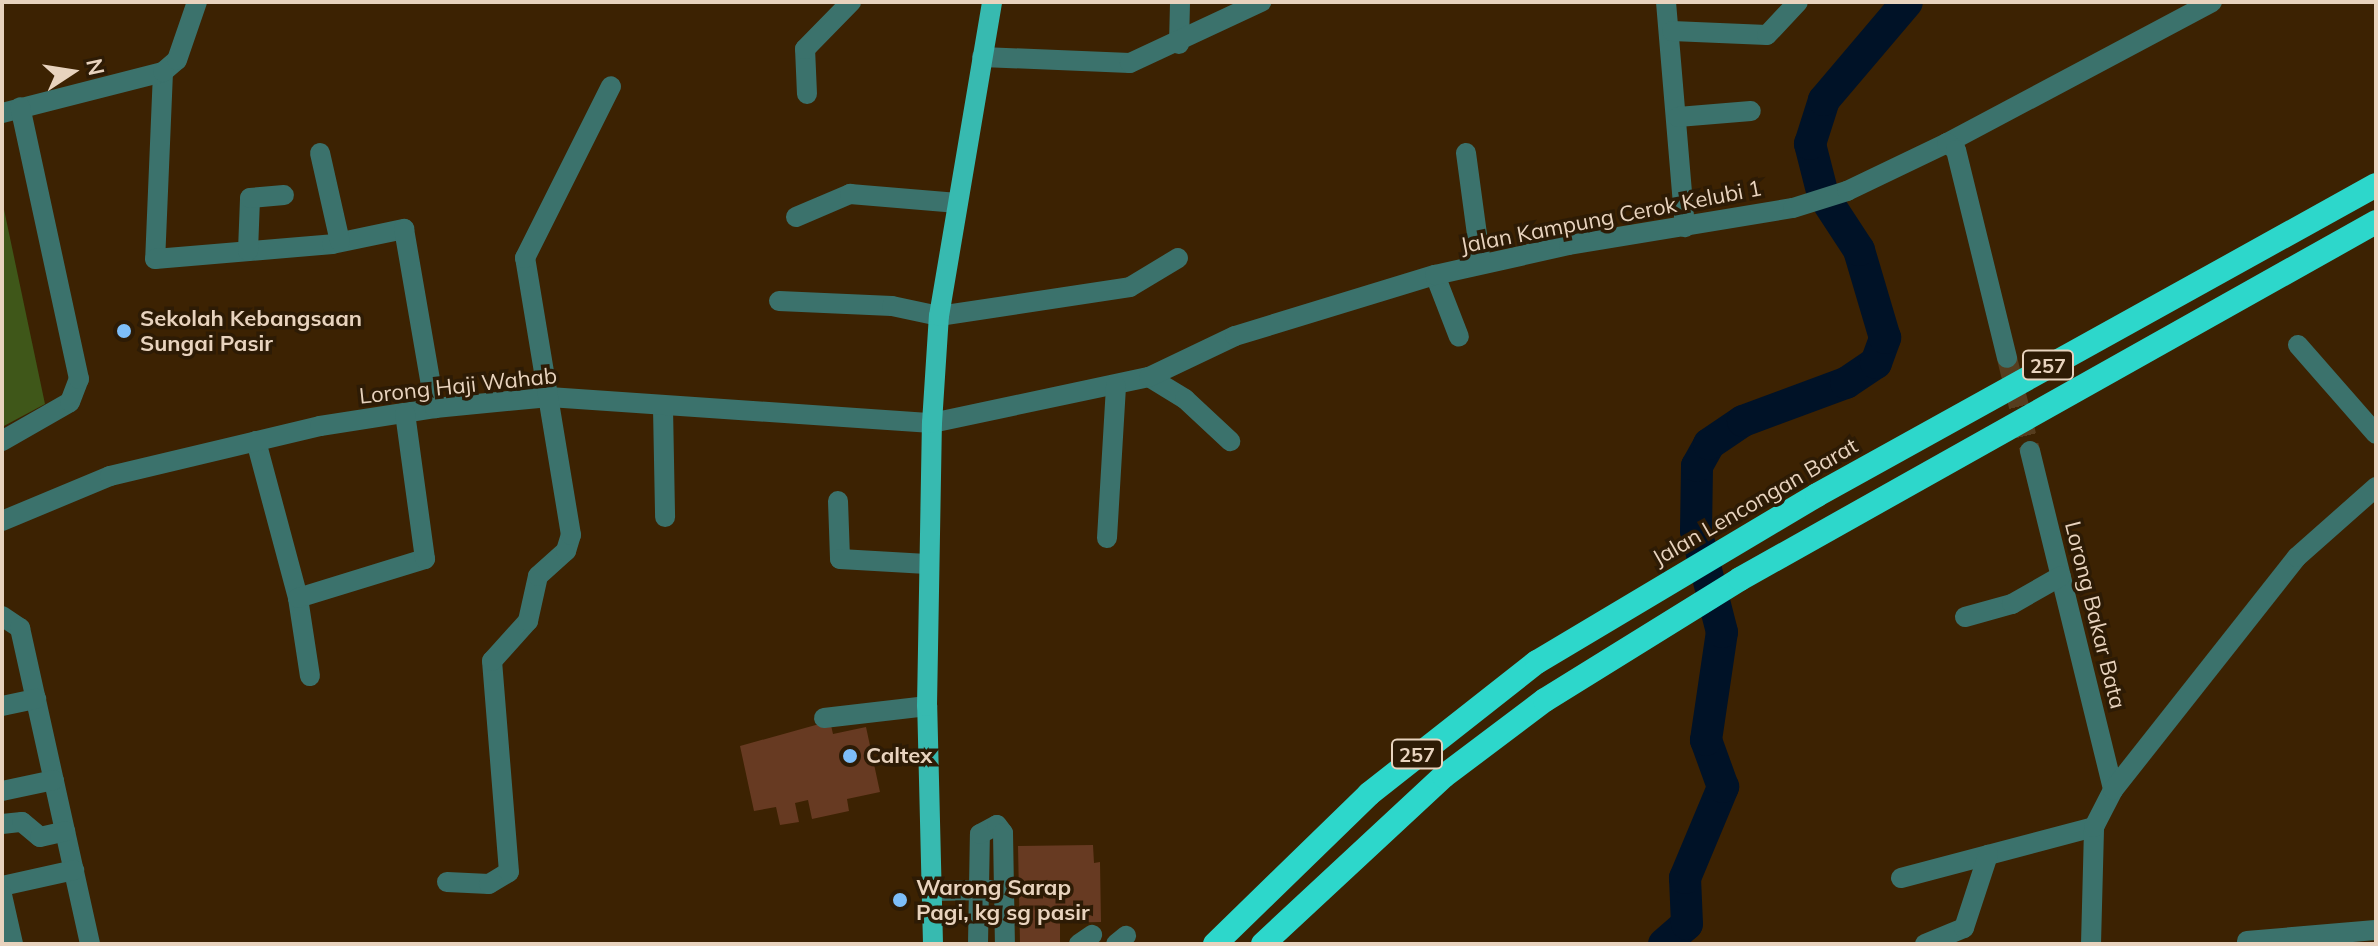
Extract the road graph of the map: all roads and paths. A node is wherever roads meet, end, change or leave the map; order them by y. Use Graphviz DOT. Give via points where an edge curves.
graph roads {
  1 [pos="197,2"];
  2 [pos="851,2"];
  3 [pos="992,2"];
  4 [pos="1180,2"];
  5 [pos="1261,2"];
  6 [pos="1666,2"];
  7 [pos="1798,2"];
  8 [pos="2212,2"];
  9 [pos="1672,31"];
  10 [pos="1179,44"];
  11 [pos="982,57"];
  12 [pos="163,72"];
  13 [pos="611,86"];
  14 [pos="807,94"];
  15 [pos="11,110"];
  16 [pos="1751,111"];
  17 [pos="1678,117"];
  18 [pos="1947,143"];
  19 [pos="320,153"];
  20 [pos="1466,153"];
  21 [pos="2376,185"];
  22 [pos="284,195"];
  23 [pos="958,203"];
  24 [pos="796,217"];
  25 [pos="2376,222"];
  26 [pos="1685,227"];
  27 [pos="340,242"];
  28 [pos="248,251"];
  29 [pos="1178,258"];
  30 [pos="1481,264"];
  31 [pos="1435,275"];
  32 [pos="779,301"];
  33 [pos="939,316"];
  34 [pos="1459,337"];
  35 [pos="2298,345"];
  36 [pos="2007,358"];
  37 [pos="1149,377"];
  38 [pos="1116,386"];
  39 [pos="549,397"];
  40 [pos="435,408"];
  41 [pos="663,408"];
  42 [pos="405,413"];
  43 [pos="932,423"];
  44 [pos="2376,434"];
  45 [pos="2,441"];
  46 [pos="256,441"];
  47 [pos="1230,441"];
  48 [pos="2030,451"];
  49 [pos="2376,487"];
  50 [pos="838,501"];
  51 [pos="665,517"];
  52 [pos="2,521"];
  53 [pos="1107,538"];
  54 [pos="927,564"];
  55 [pos="2061,576"];
  56 [pos="298,598"];
  57 [pos="2,616"];
  58 [pos="1965,617"];
  59 [pos="310,676"];
  60 [pos="36,699"];
  61 [pos="2,706"];
  62 [pos="927,706"];
  63 [pos="824,718"];
  64 [pos="54,780"];
  65 [pos="2113,790"];
  66 [pos="2,791"];
  67 [pos="2,824"];
  68 [pos="2094,827"];
  69 [pos="65,831"];
  70 [pos="1988,855"];
  71 [pos="74,870"];
  72 [pos="1901,878"];
  73 [pos="447,882"];
  74 [pos="1003,889"];
  75 [pos="978,890"];
  76 [pos="931,891"];
  77 [pos="2,897"];
  78 [pos="2376,930"];
  79 [pos="2247,941"];
  80 [pos="13,944"];
  81 [pos="90,944"];
  82 [pos="933,944"];
  83 [pos="978,944"];
  84 [pos="1005,944"];
  85 [pos="1215,944"];
  86 [pos="1263,944"];
  87 [pos="1925,944"];
  88 [pos="2091,944"];
  1 -- 12 [label="street" via="177,60"];
  2 -- 14 [label="street" via="805,49"];
  3 -- 11 [label="main road"];
  4 -- 10 [label="street"];
  5 -- 10 [label="street"];
  6 -- 9 [label="street"];
  7 -- 9 [label="street" via="1767,35"];
  8 -- 18 [label="street"];
  9 -- 17 [label="street"];
  10 -- 11 [label="street" via="1147,59 1112,64"];
  11 -- 23 [label="main road"];
  12 -- 15 [label="street"];
  12 -- 28 [label="street" via="155,259"];
  13 -- 39 [label="street" via="525,258"];
  15 -- 45 [label="street" via="79,379 70,402"];
  16 -- 17 [label="street"];
  17 -- 26 [label="street"];
  18 -- 26 [label="street, Jalan Kampung Cerok Kelubi 1" via="1847,191 1793,208"];
  18 -- 36 [label="street" via="1956,150"];
  19 -- 27 [label="street"];
  20 -- 30 [label="street"];
  21 -- 85 [label="highway, Jalan Lencongan Barat / 257" via="1723,550 1537,662 1434,740"];
  22 -- 28 [label="street" via="250,198"];
  23 -- 24 [label="street" via="850,194"];
  23 -- 33 [label="main road"];
  25 -- 86 [label="highway, 257" via="1740,579 1545,700 1444,776"];
  26 -- 30 [label="street, Jalan Kampung Cerok Kelubi 1"];
  27 -- 28 [label="street"];
  27 -- 40 [label="street" via="396,228 409,234"];
  29 -- 33 [label="street" via="1130,287"];
  30 -- 31 [label="street, Jalan Kampung Cerok Kelubi 1"];
  31 -- 34 [label="street"];
  31 -- 37 [label="street, Jalan Kampung Cerok Kelubi 1" via="1235,336"];
  32 -- 33 [label="street" via="892,306"];
  33 -- 43 [label="main road"];
  35 -- 44 [label="street"];
  37 -- 38 [label="street, Jalan Kampung Cerok Kelubi 1"];
  37 -- 47 [label="street" via="1185,399"];
  38 -- 43 [label="street, Jalan Kampung Cerok Kelubi 1"];
  38 -- 53 [label="street"];
  39 -- 40 [label="street, Lorong Haji Wahab"];
  39 -- 41 [label="street, Lorong Haji Wahab"];
  39 -- 73 [label="street" via="570,545 538,576 528,621 497,653 490,670 509,872 489,884"];
  40 -- 42 [label="street, Lorong Haji Wahab"];
  41 -- 43 [label="street, Lorong Haji Wahab"];
  41 -- 51 [label="street"];
  42 -- 46 [label="street, Lorong Haji Wahab"];
  42 -- 56 [label="street" via="425,559"];
  43 -- 54 [label="main road"];
  46 -- 52 [label="street, Lorong Haji Wahab" via="110,476"];
  46 -- 56 [label="street"];
  48 -- 55 [label="street, Lorong Bakar Bata"];
  49 -- 65 [label="street" via="2297,557"];
  50 -- 54 [label="street" via="840,559"];
  54 -- 62 [label="main road"];
  55 -- 58 [label="street" via="2012,604"];
  55 -- 65 [label="street, Lorong Bakar Bata"];
  56 -- 59 [label="street"];
  57 -- 60 [label="street" via="20,628"];
  60 -- 61 [label="street"];
  60 -- 64 [label="street"];
  62 -- 63 [label="street"];
  62 -- 76 [label="main road"];
  64 -- 66 [label="street"];
  64 -- 69 [label="street"];
  65 -- 68 [label="street"];
  67 -- 69 [label="street" via="22,822 40,837"];
  68 -- 70 [label="street"];
  68 -- 88 [label="street"];
  69 -- 71 [label="street"];
  70 -- 72 [label="street"];
  70 -- 87 [label="street" via="1964,928"];
  71 -- 77 [label="street"];
  71 -- 81 [label="street"];
  74 -- 75 [label="street"];
  74 -- 75 [label="street" via="1003,833 997,825 980,834"];
  74 -- 84 [label="street"];
  75 -- 76 [label="street"];
  75 -- 83 [label="street"];
  76 -- 82 [label="main road"];
  77 -- 80 [label="street"];
  78 -- 79 [label="street"];
}
